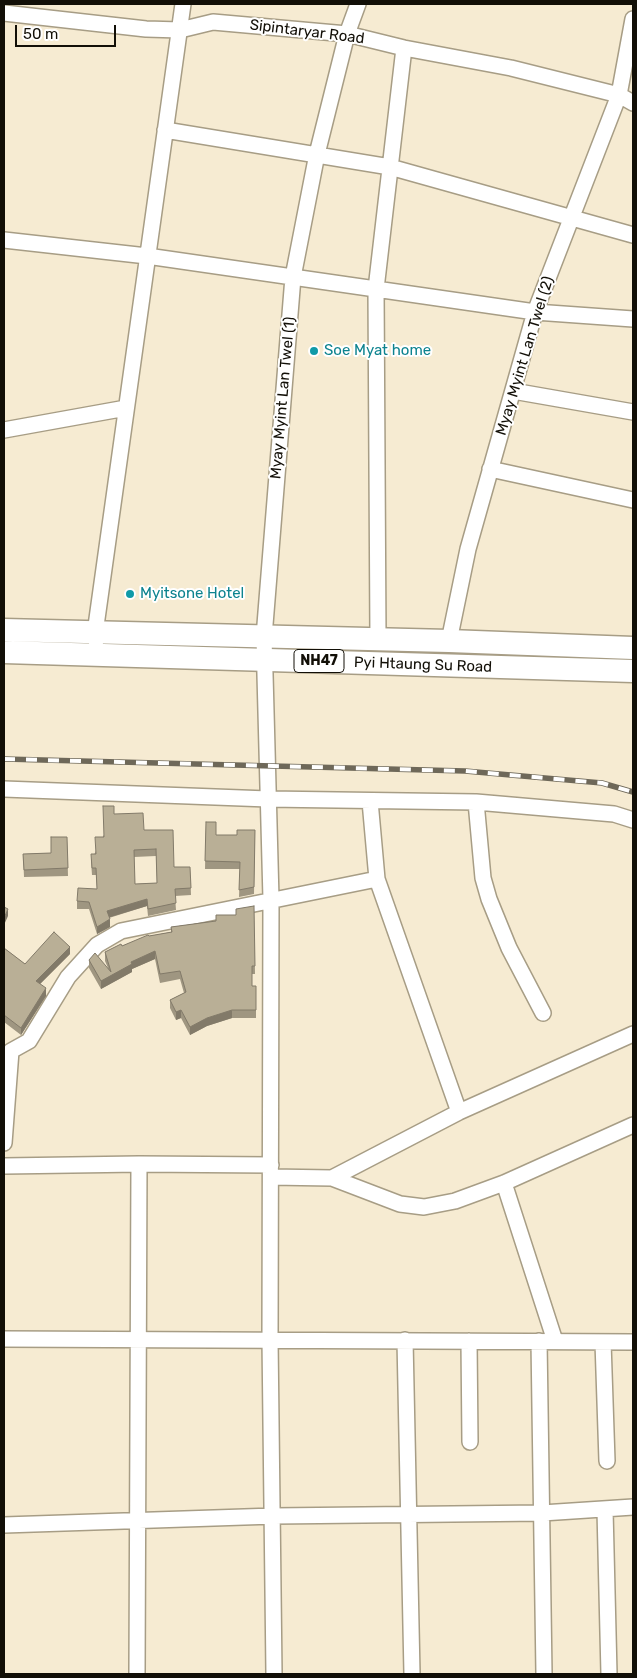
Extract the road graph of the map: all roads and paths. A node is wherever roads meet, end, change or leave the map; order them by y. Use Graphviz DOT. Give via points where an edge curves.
graph roads {
  1 [pos="183,4"];
  2 [pos="358,4"];
  3 [pos="48,11"];
  4 [pos="4,13"];
  5 [pos="633,20"];
  6 [pos="180,30"];
  7 [pos="347,34"];
  8 [pos="404,48"];
  9 [pos="620,95"];
  10 [pos="633,104"];
  11 [pos="165,130"];
  12 [pos="317,154"];
  13 [pos="390,167"];
  14 [pos="572,216"];
  15 [pos="633,235"];
  16 [pos="4,240"];
  17 [pos="147,256"];
  18 [pos="293,277"];
  19 [pos="376,289"];
  20 [pos="535,312"];
  21 [pos="633,319"];
  22 [pos="513,391"];
  23 [pos="126,408"];
  24 [pos="633,412"];
  25 [pos="4,430"];
  26 [pos="490,469"];
  27 [pos="633,500"];
  28 [pos="4,630"];
  29 [pos="95,632"];
  30 [pos="264,636"];
  31 [pos="378,639"];
  32 [pos="449,641"];
  33 [pos="492,642"];
  34 [pos="625,647"];
  35 [pos="4,652"];
  36 [pos="98,655"];
  37 [pos="264,660"];
  38 [pos="488,666"];
  39 [pos="623,671"];
  40 [pos="4,789"];
  41 [pos="268,799"];
  42 [pos="370,801"];
  43 [pos="476,802"];
  44 [pos="633,820"];
  45 [pos="377,879"];
  46 [pos="271,899"];
  47 [pos="543,1013"];
  48 [pos="633,1034"];
  49 [pos="7,1049"];
  50 [pos="459,1112"];
  51 [pos="633,1125"];
  52 [pos="4,1143"];
  53 [pos="139,1164"];
  54 [pos="4,1166"];
  55 [pos="271,1171"];
  56 [pos="332,1178"];
  57 [pos="504,1182"];
  58 [pos="270,1339"];
  59 [pos="4,1340"];
  60 [pos="405,1340"];
  61 [pos="138,1341"];
  62 [pos="469,1341"];
  63 [pos="539,1341"];
  64 [pos="555,1342"];
  65 [pos="603,1342"];
  66 [pos="633,1342"];
  67 [pos="470,1442"];
  68 [pos="607,1461"];
  69 [pos="633,1507"];
  70 [pos="605,1510"];
  71 [pos="542,1514"];
  72 [pos="407,1515"];
  73 [pos="274,1516"];
  74 [pos="137,1521"];
  75 [pos="4,1525"];
  76 [pos="137,1674"];
  77 [pos="274,1674"];
  78 [pos="412,1674"];
  79 [pos="544,1674"];
  80 [pos="609,1674"];
  1 -- 6 [label="street"];
  2 -- 7 [label="street, Myay Myint Lan Twel (1)"];
  3 -- 4 [label="street, Sipintaryar Road"];
  3 -- 6 [label="street, Sipintaryar Road" via="146,29"];
  5 -- 9 [label="street, Myay Myint Lan Twel (2)"];
  6 -- 7 [label="street, Sipintaryar Road" via="213,22"];
  6 -- 11 [label="street"];
  7 -- 8 [label="street, Sipintaryar Road"];
  7 -- 12 [label="street, Myay Myint Lan Twel (1)"];
  8 -- 9 [label="street, Sipintaryar Road" via="511,68"];
  8 -- 13 [label="street"];
  9 -- 10 [label="street, Sipintaryar Road"];
  9 -- 14 [label="street, Myay Myint Lan Twel (2)"];
  11 -- 12 [label="street"];
  11 -- 17 [label="street"];
  12 -- 13 [label="street"];
  12 -- 18 [label="street, Myay Myint Lan Twel (1)"];
  13 -- 14 [label="street"];
  13 -- 19 [label="street"];
  14 -- 15 [label="street"];
  14 -- 20 [label="street, Myay Myint Lan Twel (2)"];
  16 -- 17 [label="street"];
  17 -- 18 [label="street"];
  17 -- 23 [label="street"];
  18 -- 19 [label="street"];
  18 -- 30 [label="street, Myay Myint Lan Twel (1)"];
  19 -- 20 [label="street"];
  19 -- 31 [label="street"];
  20 -- 21 [label="street"];
  20 -- 22 [label="street, Myay Myint Lan Twel (2)"];
  22 -- 24 [label="street"];
  22 -- 26 [label="street, Myay Myint Lan Twel (2)"];
  23 -- 25 [label="street"];
  23 -- 29 [label="street"];
  26 -- 27 [label="street"];
  26 -- 32 [label="street, Myay Myint Lan Twel (2)" via="468,549"];
  28 -- 29 [label="highway, Pyi Htaung Su Road / NH47"];
  29 -- 30 [label="highway, Pyi Htaung Su Road / NH47"];
  29 -- 36 [label="street"];
  30 -- 31 [label="highway, Pyi Htaung Su Road / NH47"];
  30 -- 37 [label="street, Myay Myint Lan Twel (1)"];
  31 -- 32 [label="highway, Pyi Htaung Su Road / NH47"];
  32 -- 33 [label="highway, Pyi Htaung Su Road / NH47"];
  33 -- 34 [label="highway, Pyi Htaung Su Road / NH47"];
  33 -- 38 [label="highway"];
  34 -- 39 [label="highway"];
  35 -- 36 [label="highway, Pyi Htaung Su Road / NH47"];
  36 -- 37 [label="highway, Pyi Htaung Su Road / NH47"];
  37 -- 38 [label="highway, Pyi Htaung Su Road / NH47"];
  37 -- 41 [label="street, Myay Myint Lan Twel (1)"];
  38 -- 39 [label="highway, Pyi Htaung Su Road / NH47"];
  40 -- 41 [label="street"];
  41 -- 42 [label="street"];
  41 -- 46 [label="street, Myay Myint Lan Twel (1)"];
  42 -- 43 [label="street"];
  42 -- 45 [label="street"];
  43 -- 44 [label="street" via="614,814"];
  43 -- 47 [label="street" via="483,878 489,899 509,948"];
  45 -- 46 [label="street"];
  45 -- 50 [label="street"];
  46 -- 49 [label="street" via="121,931 97,945 68,977 29,1041"];
  46 -- 55 [label="street, Myay Myint Lan Twel (1)"];
  48 -- 50 [label="street"];
  49 -- 52 [label="street"];
  50 -- 56 [label="street"];
  51 -- 57 [label="street"];
  53 -- 54 [label="street"];
  53 -- 55 [label="street"];
  53 -- 61 [label="street"];
  55 -- 56 [label="street"];
  55 -- 58 [label="street, Myay Myint Lan Twel (1)"];
  56 -- 57 [label="street" via="400,1204 424,1207 455,1201"];
  57 -- 64 [label="street"];
  58 -- 60 [label="street"];
  58 -- 61 [label="street"];
  58 -- 73 [label="street, Myay Myint Lan Twel (1)"];
  59 -- 61 [label="street"];
  60 -- 62 [label="street"];
  60 -- 72 [label="street"];
  61 -- 74 [label="street"];
  62 -- 63 [label="street"];
  62 -- 67 [label="street"];
  63 -- 64 [label="street"];
  63 -- 71 [label="street"];
  64 -- 65 [label="street"];
  65 -- 66 [label="street"];
  65 -- 68 [label="street"];
  69 -- 70 [label="street"];
  70 -- 71 [label="street"];
  70 -- 80 [label="street"];
  71 -- 72 [label="street"];
  71 -- 79 [label="street"];
  72 -- 73 [label="street"];
  72 -- 78 [label="street"];
  73 -- 74 [label="street"];
  73 -- 77 [label="street, Myay Myint Lan Twel (1)"];
  74 -- 75 [label="street"];
  74 -- 76 [label="street"];
}
